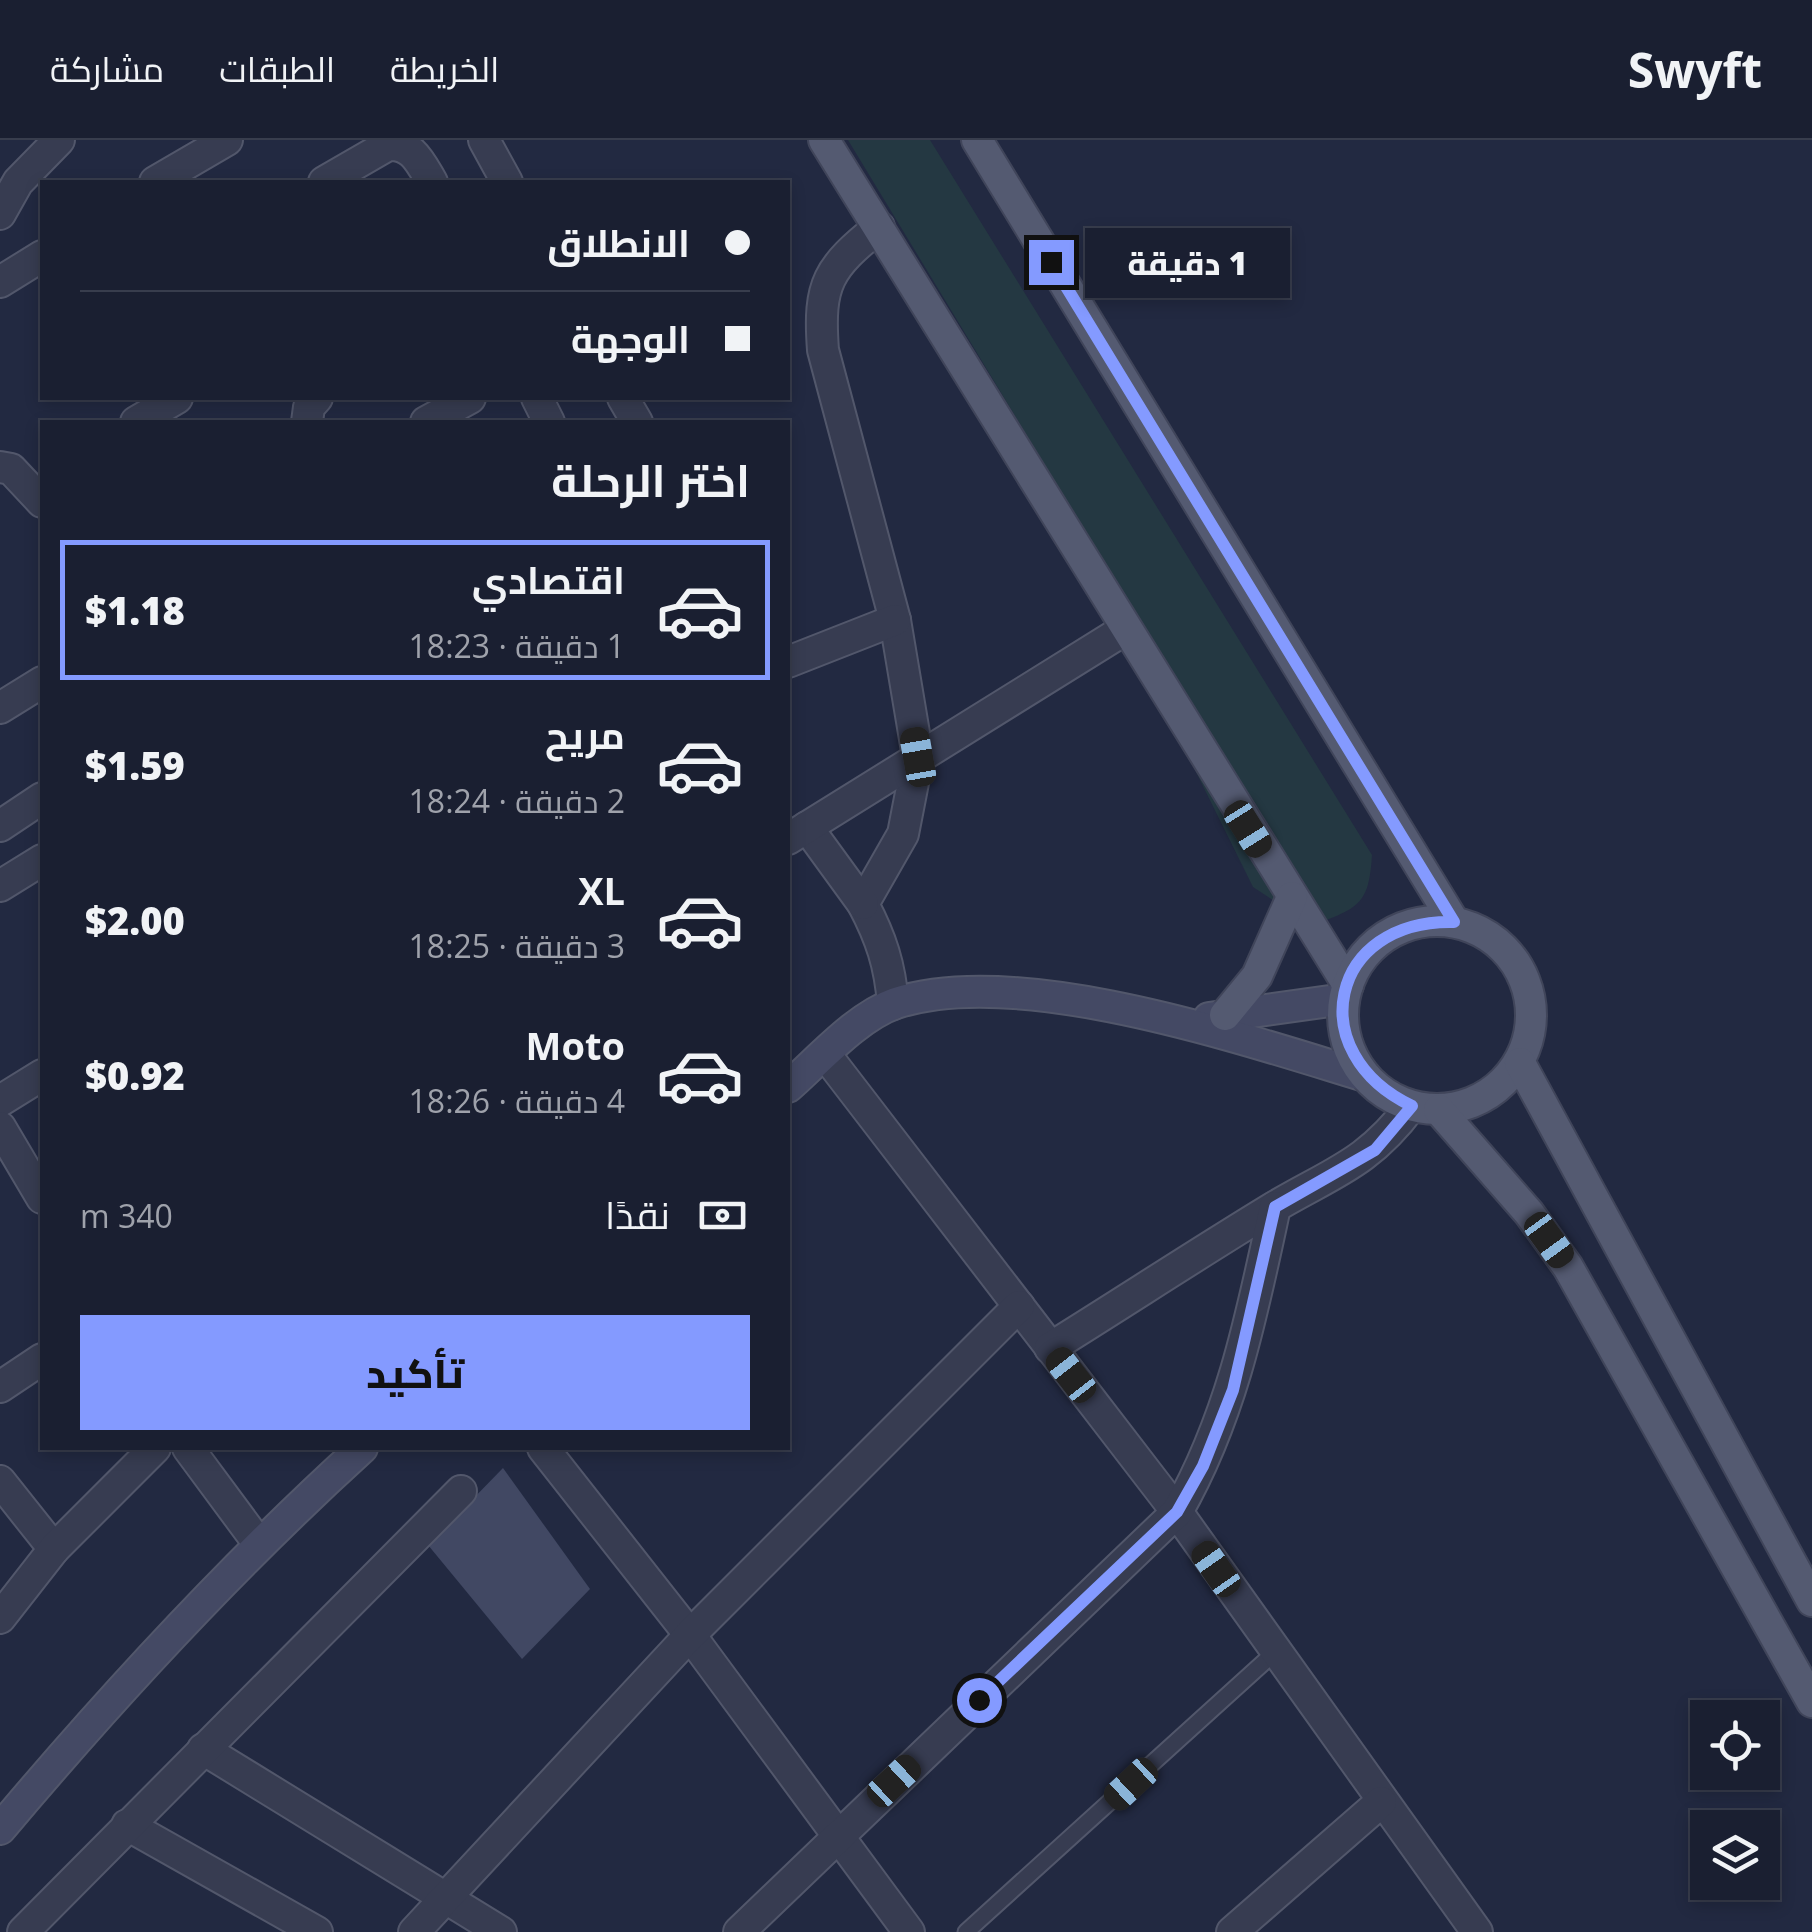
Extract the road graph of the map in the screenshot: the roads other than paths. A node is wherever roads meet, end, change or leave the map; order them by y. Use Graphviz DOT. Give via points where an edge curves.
graph roads {
  1 [pos="60,140"];
  2 [pos="227,140"];
  3 [pos="484,140"];
  4 [pos="824,140"];
  5 [pos="978,140"];
  6 [pos="158,180"];
  7 [pos="327,180"];
  8 [pos="431,180"];
  9 [pos="506,180"];
  10 [pos="0,214"];
  11 [pos="879,227"];
  12 [pos="40,257"];
  13 [pos="0,282"];
  14 [pos="174,400"];
  15 [pos="466,400"];
  16 [pos="139,420"];
  17 [pos="430,420"];
  18 [pos="0,467"];
  19 [pos="39,489"];
  20 [pos="895,620"];
  21 [pos="1124,630"];
  22 [pos="790,661"];
  23 [pos="40,683"];
  24 [pos="0,708"];
  25 [pos="918,757"];
  26 [pos="40,799"];
  27 [pos="0,826"];
  28 [pos="797,833"];
  29 [pos="40,861"];
  30 [pos="0,886"];
  31 [pos="1292,897"];
  32 [pos="862,904"];
  33 [pos="1454,922"];
  34 [pos="1346,992"];
  35 [pos="893,1004"];
  36 [pos="1224,1015"];
  37 [pos="1186,1022"];
  38 [pos="825,1054"];
  39 [pos="1520,1063"];
  40 [pos="40,1076"];
  41 [pos="1365,1076"];
  42 [pos="790,1085"];
  43 [pos="0,1101"];
  44 [pos="1426,1108"];
  45 [pos="0,1126"];
  46 [pos="40,1195"];
  47 [pos="1275,1207"];
  48 [pos="1018,1306"];
  49 [pos="1050,1348"];
  50 [pos="40,1360"];
  51 [pos="0,1387"];
  52 [pos="153,1450"];
  53 [pos="189,1450"];
  54 [pos="360,1450"];
  55 [pos="545,1450"];
  56 [pos="0,1481"];
  57 [pos="461,1491"];
  58 [pos="1177,1512"];
  59 [pos="259,1544"];
  60 [pos="54,1549"];
  61 [pos="5,1599"];
  62 [pos="1812,1601"];
  63 [pos="690,1635"];
  64 [pos="1274,1653"];
  65 [pos="1812,1702"];
  66 [pos="203,1749"];
  67 [pos="1380,1802"];
  68 [pos="128,1826"];
  69 [pos="0,1829"];
  70 [pos="837,1834"];
  71 [pos="445,1899"];
  72 [pos="24,1932"];
  73 [pos="317,1932"];
  74 [pos="414,1932"];
  75 [pos="501,1932"];
  76 [pos="739,1932"];
  77 [pos="910,1932"];
  78 [pos="966,1932"];
  79 [pos="1232,1932"];
  80 [pos="1477,1932"];
  1 -- 10 [label="street" via="18,182"];
  2 -- 6 [label="street"];
  3 -- 9 [label="street"];
  4 -- 11 [label="main road"];
  5 -- 33 [label="main road"];
  7 -- 8 [label="street" via="398,144 417,156"];
  11 -- 20 [label="street" via="831,271 820,313 823,350"];
  11 -- 21 [label="main road"];
  12 -- 13 [label="street"];
  14 -- 16 [label="street"];
  15 -- 17 [label="street"];
  18 -- 19 [label="street"];
  20 -- 22 [label="street"];
  20 -- 25 [label="street"];
  21 -- 25 [label="street"];
  21 -- 31 [label="main road"];
  23 -- 24 [label="street"];
  25 -- 28 [label="street"];
  25 -- 32 [label="street" via="903,834"];
  26 -- 27 [label="street"];
  28 -- 32 [label="street"];
  29 -- 30 [label="street"];
  31 -- 34 [label="main road"];
  31 -- 36 [label="main road" via="1256,976"];
  32 -- 35 [label="street" via="886,954"];
  33 -- 34 [label="main road" via="1390,931 1371,946"];
  33 -- 39 [label="main road" via="1493,939 1519,968 1532,1013"];
  34 -- 36 [label="main road"];
  34 -- 41 [label="main road" via="1344,1026"];
  35 -- 37 [label="main road" via="983,992"];
  35 -- 38 [label="main road"];
  36 -- 37 [label="main road"];
  37 -- 41 [label="main road"];
  38 -- 42 [label="main road"];
  38 -- 48 [label="street"];
  39 -- 44 [label="main road" via="1485,1096"];
  39 -- 62 [label="main road"];
  40 -- 43 [label="street"];
  41 -- 44 [label="main road" via="1386,1094"];
  44 -- 47 [label="street" via="1375,1150"];
  44 -- 65 [label="main road" via="1529,1213 1568,1267"];
  45 -- 46 [label="street"];
  47 -- 49 [label="street"];
  47 -- 58 [label="street" via="1233,1390"];
  48 -- 49 [label="street"];
  48 -- 63 [label="street"];
  49 -- 58 [label="street"];
  50 -- 51 [label="street"];
  52 -- 60 [label="street"];
  53 -- 59 [label="street"];
  54 -- 59 [label="main road"];
  55 -- 63 [label="street"];
  56 -- 60 [label="street"];
  57 -- 66 [label="street"];
  58 -- 64 [label="street"];
  58 -- 70 [label="street"];
  59 -- 69 [label="main road"];
  60 -- 61 [label="street"];
  63 -- 70 [label="street"];
  63 -- 71 [label="street"];
  64 -- 67 [label="street"];
  64 -- 78 [label="lane"];
  66 -- 68 [label="street"];
  66 -- 71 [label="street"];
  67 -- 79 [label="street"];
  67 -- 80 [label="street"];
  68 -- 72 [label="street"];
  68 -- 73 [label="street"];
  70 -- 76 [label="street"];
  70 -- 77 [label="street"];
  71 -- 74 [label="street"];
  71 -- 75 [label="street"];
}
